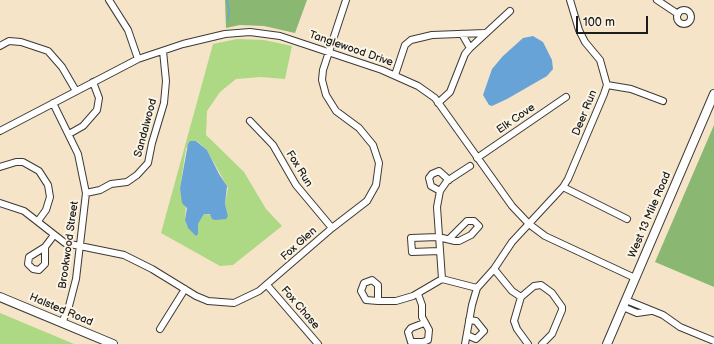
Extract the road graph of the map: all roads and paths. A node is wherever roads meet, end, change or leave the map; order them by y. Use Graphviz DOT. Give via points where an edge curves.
graph roads {
  1 [pos="346,0"];
  2 [pos="570,0"];
  3 [pos="657,0"];
  4 [pos="113,1"];
  5 [pos="510,11"];
  6 [pos="678,14"];
  7 [pos="485,33"];
  8 [pos="462,34"];
  9 [pos="0,46"];
  10 [pos="470,48"];
  11 [pos="163,51"];
  12 [pos="329,51"];
  13 [pos="138,58"];
  14 [pos="395,75"];
  15 [pos="93,82"];
  16 [pos="607,84"];
  17 [pos="76,91"];
  18 [pos="714,94"];
  19 [pos="566,97"];
  20 [pos="663,101"];
  21 [pos="438,102"];
  22 [pos="53,103"];
  23 [pos="250,121"];
  24 [pos="0,131"];
  25 [pos="69,134"];
  26 [pos="477,158"];
  27 [pos="470,166"];
  28 [pos="0,167"];
  29 [pos="449,180"];
  30 [pos="563,187"];
  31 [pos="440,191"];
  32 [pos="86,193"];
  33 [pos="0,203"];
  34 [pos="627,219"];
  35 [pos="38,221"];
  36 [pos="529,224"];
  37 [pos="332,228"];
  38 [pos="54,235"];
  39 [pos="438,237"];
  40 [pos="449,240"];
  41 [pos="45,247"];
  42 [pos="82,247"];
  43 [pos="439,251"];
  44 [pos="494,269"];
  45 [pos="635,278"];
  46 [pos="442,279"];
  47 [pos="267,286"];
  48 [pos="477,288"];
  49 [pos="185,289"];
  50 [pos="418,294"];
  51 [pos="0,297"];
  52 [pos="521,297"];
  53 [pos="378,301"];
  54 [pos="624,303"];
  55 [pos="469,320"];
  56 [pos="62,323"];
  57 [pos="424,323"];
  58 [pos="160,329"];
  59 [pos="467,335"];
  60 [pos="714,342"];
  61 [pos="113,344"];
  62 [pos="318,344"];
  63 [pos="465,344"];
  64 [pos="528,344"];
  65 [pos="542,344"];
  66 [pos="607,344"];
  1 -- 12 [label="street, Fox Glen"];
  2 -- 16 [label="street, Deer Run" via="585,42 600,60"];
  3 -- 6 [label="street"];
  4 -- 13 [label="street" via="128,30"];
  5 -- 7 [label="street"];
  7 -- 8 [label="street"];
  7 -- 10 [label="street"];
  8 -- 10 [label="street"];
  8 -- 14 [label="street" via="411,40 405,46"];
  9 -- 17 [label="street" via="9,41 21,42 48,51 62,67"];
  10 -- 21 [label="street" via="465,54 450,92"];
  11 -- 12 [label="street, Tanglewood Drive" via="225,34 250,32 286,38"];
  11 -- 13 [label="street, Tanglewood Drive"];
  11 -- 32 [label="street, Sandalwood" via="166,81 164,103 148,163 126,182 111,184"];
  12 -- 14 [label="street, Tanglewood Drive"];
  12 -- 37 [label="street, Fox Glen" via="322,80 326,95 336,111 359,128 373,145 379,163 376,185 367,202"];
  13 -- 15 [label="street, Tanglewood Drive"];
  14 -- 21 [label="street, Tanglewood Drive" via="418,86"];
  15 -- 17 [label="street, Tanglewood Drive"];
  15 -- 25 [label="street" via="99,98 97,110 83,126"];
  16 -- 20 [label="street" via="632,89"];
  16 -- 30 [label="street, Deer Run"];
  17 -- 22 [label="street, Tanglewood Drive"];
  18 -- 45 [label="street, West 13 Mile Road"];
  19 -- 26 [label="street, Elk Cove"];
  21 -- 26 [label="street, Tanglewood Drive"];
  22 -- 24 [label="street, Tanglewood Drive"];
  22 -- 25 [label="street, Brookwood Street"];
  23 -- 37 [label="street, Fox Run" via="273,145 296,185"];
  25 -- 32 [label="street, Brookwood Street" via="78,154"];
  26 -- 36 [label="street, Tanglewood Drive" via="512,206"];
  27 -- 29 [label="street"];
  28 -- 35 [label="street" via="23,162 39,170 50,191 49,204"];
  29 -- 31 [label="street"];
  29 -- 31 [label="street" via="439,171 432,174 429,178 431,186"];
  30 -- 34 [label="street"];
  30 -- 36 [label="street, Deer Run"];
  31 -- 39 [label="street" via="437,207"];
  32 -- 42 [label="street, Brookwood Street"];
  33 -- 35 [label="street, Fox Glen" via="24,210"];
  35 -- 38 [label="street, Fox Glen"];
  36 -- 44 [label="street, Deer Run" via="512,242"];
  36 -- 45 [label="street, Tanglewood Drive" via="545,236"];
  37 -- 47 [label="street, Fox Glen"];
  38 -- 41 [label="street"];
  38 -- 42 [label="street, Fox Glen" via="65,243"];
  39 -- 40 [label="street"];
  39 -- 43 [label="street"];
  39 -- 43 [label="street" via="411,238 412,252"];
  40 -- 40 [label="street" via="459,241 466,238 479,226 474,221 467,221"];
  42 -- 49 [label="street, Fox Glen" via="124,256"];
  42 -- 56 [label="street, Brookwood Street" via="74,291"];
  43 -- 46 [label="street"];
  44 -- 48 [label="street, Deer Run"];
  44 -- 52 [label="street"];
  45 -- 54 [label="street, West 13 Mile Road"];
  46 -- 48 [label="street"];
  46 -- 50 [label="street"];
  47 -- 49 [label="street, Fox Glen" via="228,304 208,301"];
  47 -- 62 [label="street, Fox Chase"];
  48 -- 55 [label="street"];
  49 -- 58 [label="street"];
  50 -- 53 [label="street" via="396,301"];
  50 -- 57 [label="street"];
  51 -- 56 [label="street, Halsted Road"];
  52 -- 64 [label="street" via="514,321"];
  52 -- 65 [label="street" via="534,286 541,285 552,293 562,307 552,334"];
  54 -- 60 [label="street" via="663,315 680,327"];
  54 -- 66 [label="street, West 13 Mile Road"];
  55 -- 59 [label="street"];
  55 -- 59 [label="street" via="476,320 484,331 476,340"];
  56 -- 61 [label="street, Halsted Road"];
  59 -- 63 [label="street"];
}
